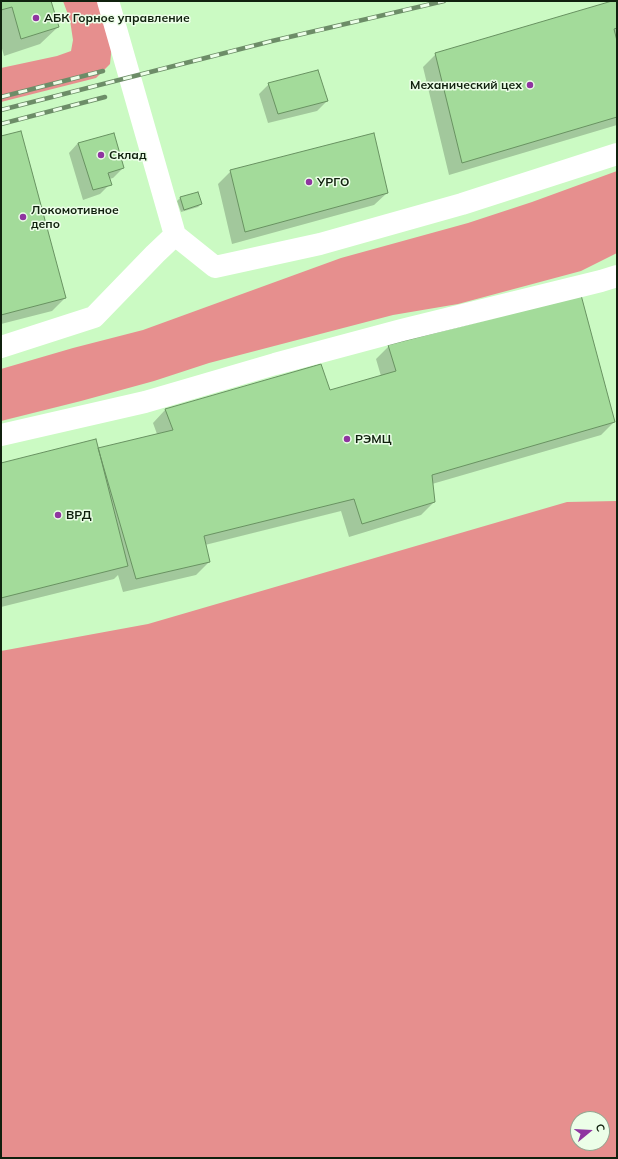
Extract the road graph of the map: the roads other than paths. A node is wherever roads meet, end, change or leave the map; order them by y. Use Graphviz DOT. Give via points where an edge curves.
graph roads {
  1 [pos="108,1"];
  2 [pos="617,154"];
  3 [pos="175,235"];
  4 [pos="617,276"];
  5 [pos="1,347"];
  6 [pos="1,435"];
  1 -- 3 [label="lane"];
  2 -- 3 [label="lane" via="462,204 328,242 215,267"];
  3 -- 5 [label="lane" via="94,317"];
  4 -- 6 [label="lane" via="402,330 145,402"];
}
